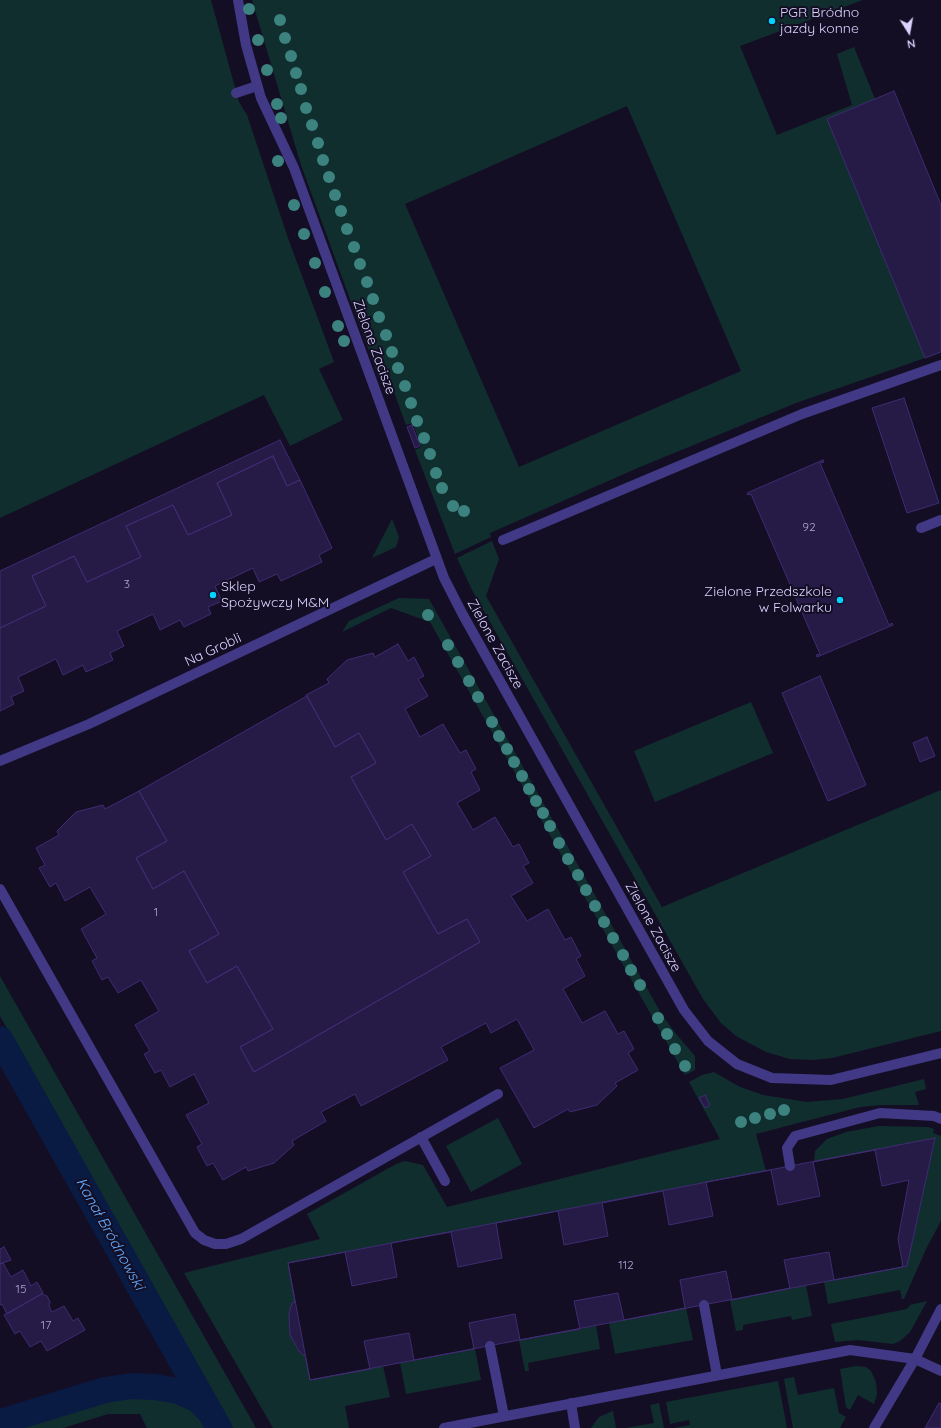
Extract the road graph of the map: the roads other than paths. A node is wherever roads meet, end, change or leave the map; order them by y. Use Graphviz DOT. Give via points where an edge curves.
graph roads {
  1 [pos="238,0"];
  2 [pos="257,86"];
  3 [pos="236,93"];
  4 [pos="941,365"];
  5 [pos="941,520"];
  6 [pos="921,528"];
  7 [pos="503,540"];
  8 [pos="436,559"];
  9 [pos="0,761"];
  10 [pos="0,889"];
  11 [pos="941,1053"];
  12 [pos="498,1094"];
  13 [pos="941,1120"];
  14 [pos="422,1137"];
  15 [pos="790,1166"];
  16 [pos="445,1181"];
  17 [pos="704,1305"];
  18 [pos="941,1309"];
  19 [pos="490,1346"];
  20 [pos="915,1358"];
  21 [pos="941,1371"];
  22 [pos="717,1375"];
  23 [pos="571,1403"];
  24 [pos="504,1416"];
  25 [pos="444,1428"];
  26 [pos="575,1428"];
  27 [pos="874,1428"];
  1 -- 2 [label="street, Zielone Zacisze"];
  2 -- 3 [label="street"];
  2 -- 8 [label="street, Zielone Zacisze" via="294,168"];
  4 -- 7 [label="street" via="802,414"];
  5 -- 6 [label="street"];
  8 -- 9 [label="street, Na Grobli" via="89,724"];
  8 -- 11 [label="street, Zielone Zacisze" via="463,615 664,976 684,1010 708,1041 737,1064 772,1078 832,1080"];
  10 -- 14 [label="street" via="195,1233 204,1240 226,1244 241,1239"];
  12 -- 14 [label="street"];
  13 -- 15 [label="street" via="934,1116 880,1113 794,1136 787,1148"];
  14 -- 16 [label="street"];
  17 -- 22 [label="street"];
  18 -- 20 [label="street"];
  19 -- 24 [label="street"];
  20 -- 21 [label="street"];
  20 -- 22 [label="street" via="850,1350"];
  20 -- 27 [label="street"];
  22 -- 23 [label="street"];
  23 -- 24 [label="street"];
  23 -- 26 [label="street"];
  24 -- 25 [label="street"];
}
